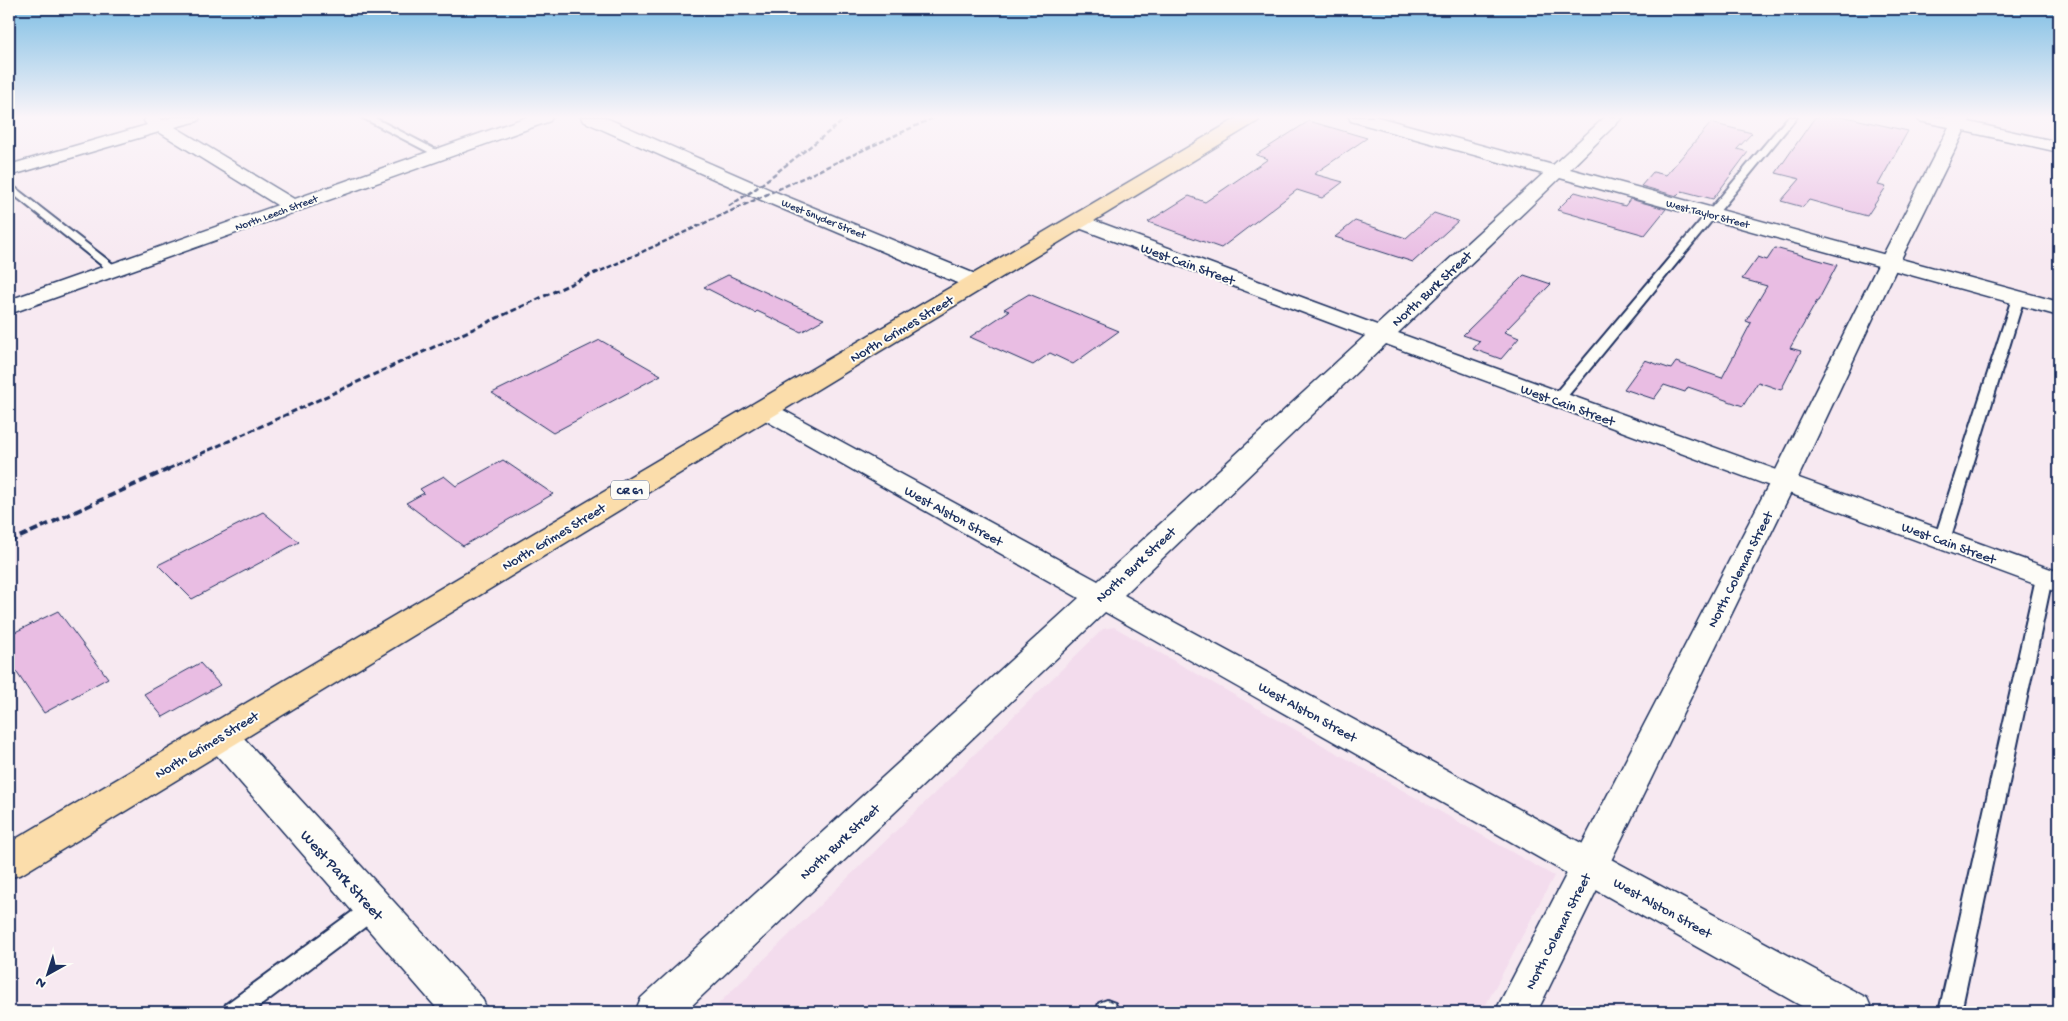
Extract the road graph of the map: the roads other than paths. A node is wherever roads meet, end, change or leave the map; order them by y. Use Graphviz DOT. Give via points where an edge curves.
graph roads {
  1 [pos="28,165"];
  2 [pos="224,165"];
  3 [pos="409,165"];
  4 [pos="697,165"];
  5 [pos="1172,165"];
  6 [pos="1529,165"];
  7 [pos="1564,165"];
  8 [pos="1754,165"];
  9 [pos="1938,165"];
  10 [pos="9,171"];
  11 [pos="1556,172"];
  12 [pos="9,186"];
  13 [pos="292,206"];
  14 [pos="1713,215"];
  15 [pos="1078,221"];
  16 [pos="1889,263"];
  17 [pos="114,270"];
  18 [pos="977,282"];
  19 [pos="2018,298"];
  20 [pos="9,307"];
  21 [pos="2059,309"];
  22 [pos="1381,335"];
  23 [pos="1557,400"];
  24 [pos="765,410"];
  25 [pos="1783,482"];
  26 [pos="1942,540"];
  27 [pos="2052,581"];
  28 [pos="1100,596"];
  29 [pos="220,735"];
  30 [pos="9,862"];
  31 [pos="1589,866"];
  32 [pos="374,908"];
  33 [pos="234,1012"];
  34 [pos="467,1012"];
  35 [pos="656,1012"];
  36 [pos="1516,1012"];
  37 [pos="1852,1012"];
  38 [pos="1950,1012"];
  1 -- 10 [label="street"];
  2 -- 13 [label="street"];
  3 -- 13 [label="street, North Leech Street"];
  4 -- 18 [label="street, West Snyder Street"];
  5 -- 15 [label="main road, North Grimes Street / CR 61"];
  6 -- 11 [label="street, West Taylor Street"];
  7 -- 11 [label="street, North Burk Street"];
  8 -- 14 [label="lane"];
  9 -- 16 [label="street, North Coleman Street"];
  11 -- 14 [label="street, West Taylor Street"];
  11 -- 22 [label="street, North Burk Street"];
  12 -- 17 [label="lane"];
  13 -- 17 [label="street, North Leech Street"];
  14 -- 16 [label="street, West Taylor Street"];
  14 -- 23 [label="lane"];
  15 -- 18 [label="main road, North Grimes Street / CR 61"];
  15 -- 22 [label="street, West Cain Street"];
  16 -- 19 [label="street, West Taylor Street"];
  16 -- 25 [label="street, North Coleman Street"];
  17 -- 20 [label="street, North Leech Street"];
  18 -- 24 [label="main road, North Grimes Street / CR 61"];
  19 -- 21 [label="street, West Taylor Street"];
  19 -- 26 [label="lane"];
  22 -- 23 [label="street, West Cain Street"];
  22 -- 28 [label="street, North Burk Street"];
  23 -- 25 [label="street, West Cain Street"];
  24 -- 28 [label="street, West Alston Street"];
  24 -- 29 [label="main road, North Grimes Street / CR 61"];
  25 -- 26 [label="street, West Cain Street"];
  25 -- 31 [label="street, North Coleman Street"];
  26 -- 27 [label="street, West Cain Street"];
  27 -- 38 [label="lane"];
  28 -- 31 [label="street, West Alston Street"];
  28 -- 35 [label="street, North Burk Street"];
  29 -- 30 [label="main road, North Grimes Street / CR 61"];
  29 -- 32 [label="street, West Park Street"];
  31 -- 36 [label="street, North Coleman Street"];
  31 -- 37 [label="street, West Alston Street"];
  32 -- 33 [label="lane"];
  32 -- 34 [label="street, West Park Street"];
}
